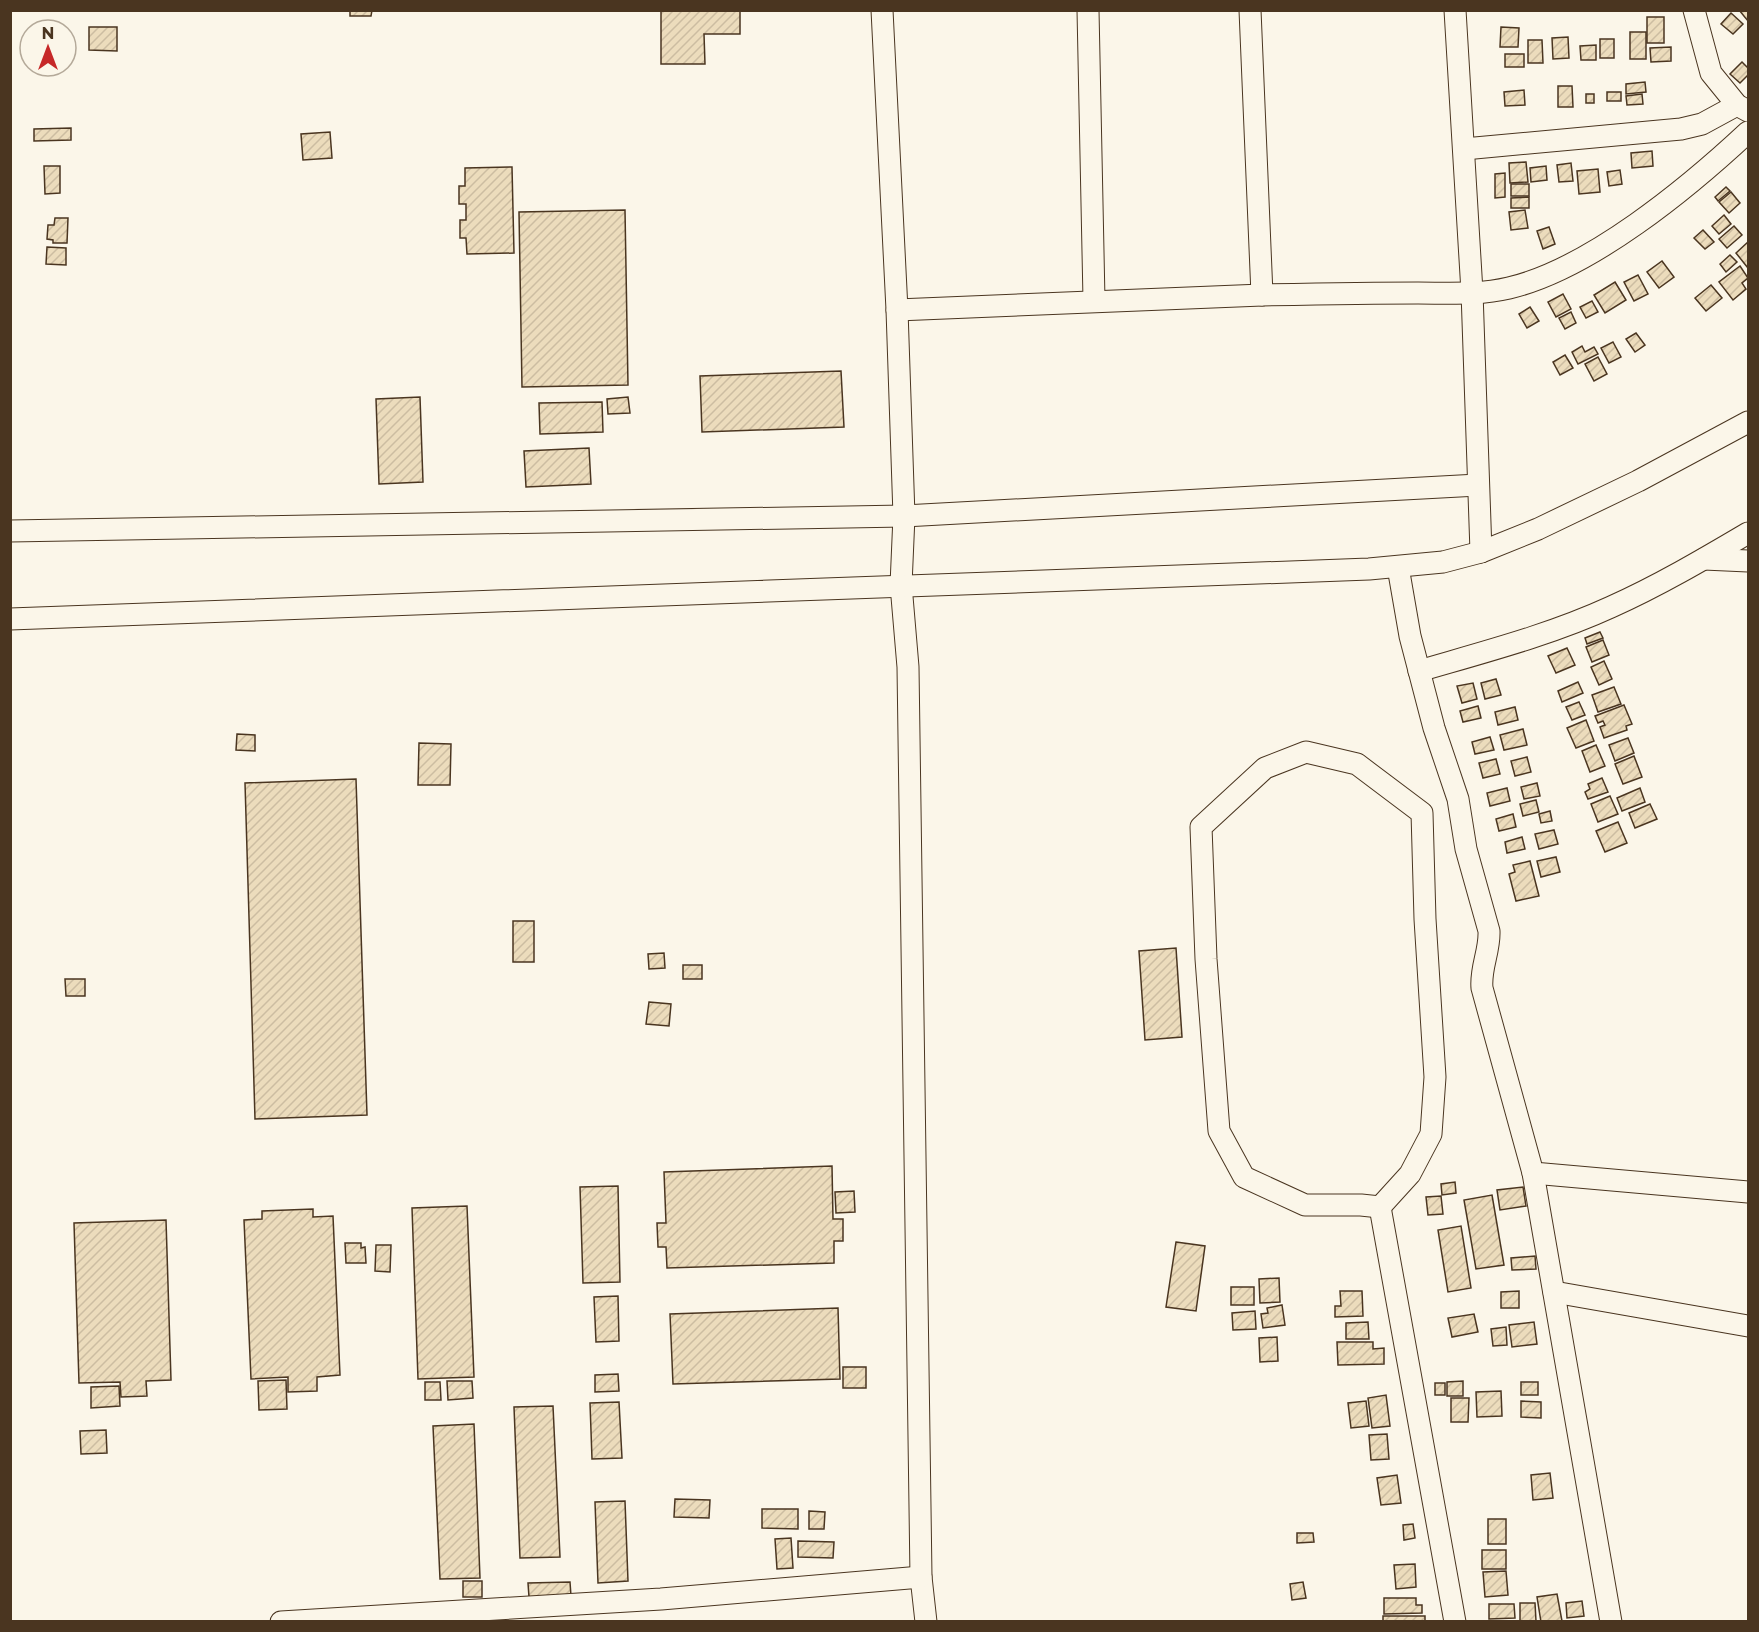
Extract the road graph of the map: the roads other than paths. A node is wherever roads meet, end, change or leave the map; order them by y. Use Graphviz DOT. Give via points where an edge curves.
graph roads {
  1 [pos="882,10"];
  2 [pos="1088,10"];
  3 [pos="1250,10"];
  4 [pos="1694,10"];
  5 [pos="1461,11"];
  6 [pos="1743,108"];
  7 [pos="1749,132"];
  8 [pos="1464,149"];
  9 [pos="1472,292"];
  10 [pos="1262,295"];
  11 [pos="1094,300"];
  12 [pos="897,310"];
  13 [pos="1749,422"];
  14 [pos="1478,485"];
  15 [pos="904,516"];
  16 [pos="10,531"];
  17 [pos="1749,532"];
  18 [pos="1481,552"];
  19 [pos="1704,559"];
  20 [pos="1749,561"];
  21 [pos="1398,567"];
  22 [pos="901,585"];
  23 [pos="10,619"];
  24 [pos="1419,671"];
  25 [pos="1533,1173"];
  26 [pos="1749,1192"];
  27 [pos="1380,1207"];
  28 [pos="1554,1292"];
  29 [pos="1749,1326"];
  30 [pos="921,1577"];
  31 [pos="280,1622"];
  32 [pos="926,1622"];
  33 [pos="1455,1622"];
  34 [pos="1611,1622"];
  1 -- 12 [label="street"];
  2 -- 11 [label="street"];
  3 -- 10 [label="street"];
  4 -- 6 [label="street" via="1711,73"];
  5 -- 8 [label="street"];
  6 -- 8 [label="street" via="1681,129"];
  7 -- 9 [label="street" via="1672,197 1605,244 1533,281 1507,289"];
  8 -- 9 [label="street"];
  9 -- 10 [label="street"];
  9 -- 14 [label="street"];
  10 -- 11 [label="street"];
  11 -- 12 [label="street"];
  12 -- 15 [label="street"];
  13 -- 18 [label="street" via="1638,481"];
  14 -- 15 [label="street"];
  14 -- 18 [label="street"];
  15 -- 16 [label="street"];
  15 -- 22 [label="street"];
  17 -- 19 [label="street"];
  18 -- 21 [label="street" via="1443,562"];
  19 -- 20 [label="street"];
  19 -- 24 [label="street" via="1611,607 1519,642"];
  21 -- 22 [label="street"];
  21 -- 24 [label="street"];
  22 -- 23 [label="street"];
  22 -- 30 [label="street" via="909,667"];
  24 -- 25 [label="street" via="1458,799 1466,849 1489,931 1482,988"];
  25 -- 26 [label="street"];
  25 -- 28 [label="street"];
  27 -- 27 [label="street" via="1305,1205 1244,1177 1219,1131 1201,827 1264,768 1306,752 1357,764 1422,813 1435,1077 1431,1134 1410,1174"];
  27 -- 33 [label="street"];
  28 -- 29 [label="street"];
  28 -- 34 [label="street"];
  30 -- 31 [label="street" via="661,1599"];
  30 -- 32 [label="street"];
}
